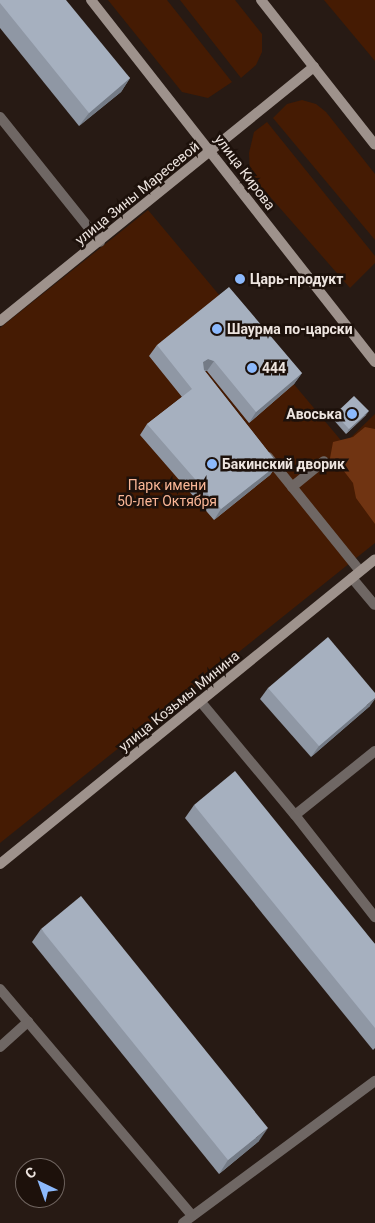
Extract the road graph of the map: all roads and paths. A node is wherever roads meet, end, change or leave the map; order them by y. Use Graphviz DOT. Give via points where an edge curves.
graph roads {
  1 [pos="92,0"];
  2 [pos="261,0"];
  3 [pos="314,67"];
  4 [pos="0,117"];
  5 [pos="375,145"];
  6 [pos="212,150"];
  7 [pos="100,242"];
  8 [pos="0,321"];
  9 [pos="375,362"];
  10 [pos="262,450"];
  11 [pos="324,461"];
  12 [pos="292,488"];
  13 [pos="375,559"];
  14 [pos="356,575"];
  15 [pos="375,605"];
  16 [pos="200,701"];
  17 [pos="375,751"];
  18 [pos="295,815"];
  19 [pos="0,864"];
  20 [pos="375,917"];
  21 [pos="0,989"];
  22 [pos="28,1022"];
  23 [pos="0,1047"];
  24 [pos="375,1081"];
  25 [pos="192,1215"];
  26 [pos="183,1223"];
  1 -- 6 [label="street, улица Кирова"];
  2 -- 3 [label="street"];
  3 -- 5 [label="street"];
  3 -- 6 [label="street, улица Зины Маресевой"];
  4 -- 7 [label="lane"];
  6 -- 7 [label="street, улица Зины Маресевой"];
  6 -- 9 [label="street, улица Кирова" via="328,306"];
  7 -- 8 [label="street, улица Зины Маресевой"];
  10 -- 12 [label="lane"];
  11 -- 12 [label="lane"];
  12 -- 14 [label="lane"];
  13 -- 14 [label="street, улица Козьмы Минина"];
  14 -- 15 [label="lane"];
  14 -- 16 [label="street, улица Козьмы Минина"];
  16 -- 18 [label="lane"];
  16 -- 19 [label="street, улица Козьмы Минина"];
  17 -- 18 [label="lane"];
  18 -- 20 [label="lane"];
  21 -- 22 [label="lane"];
  22 -- 23 [label="lane"];
  22 -- 25 [label="lane"];
  24 -- 25 [label="lane"];
  25 -- 26 [label="lane"];
}
